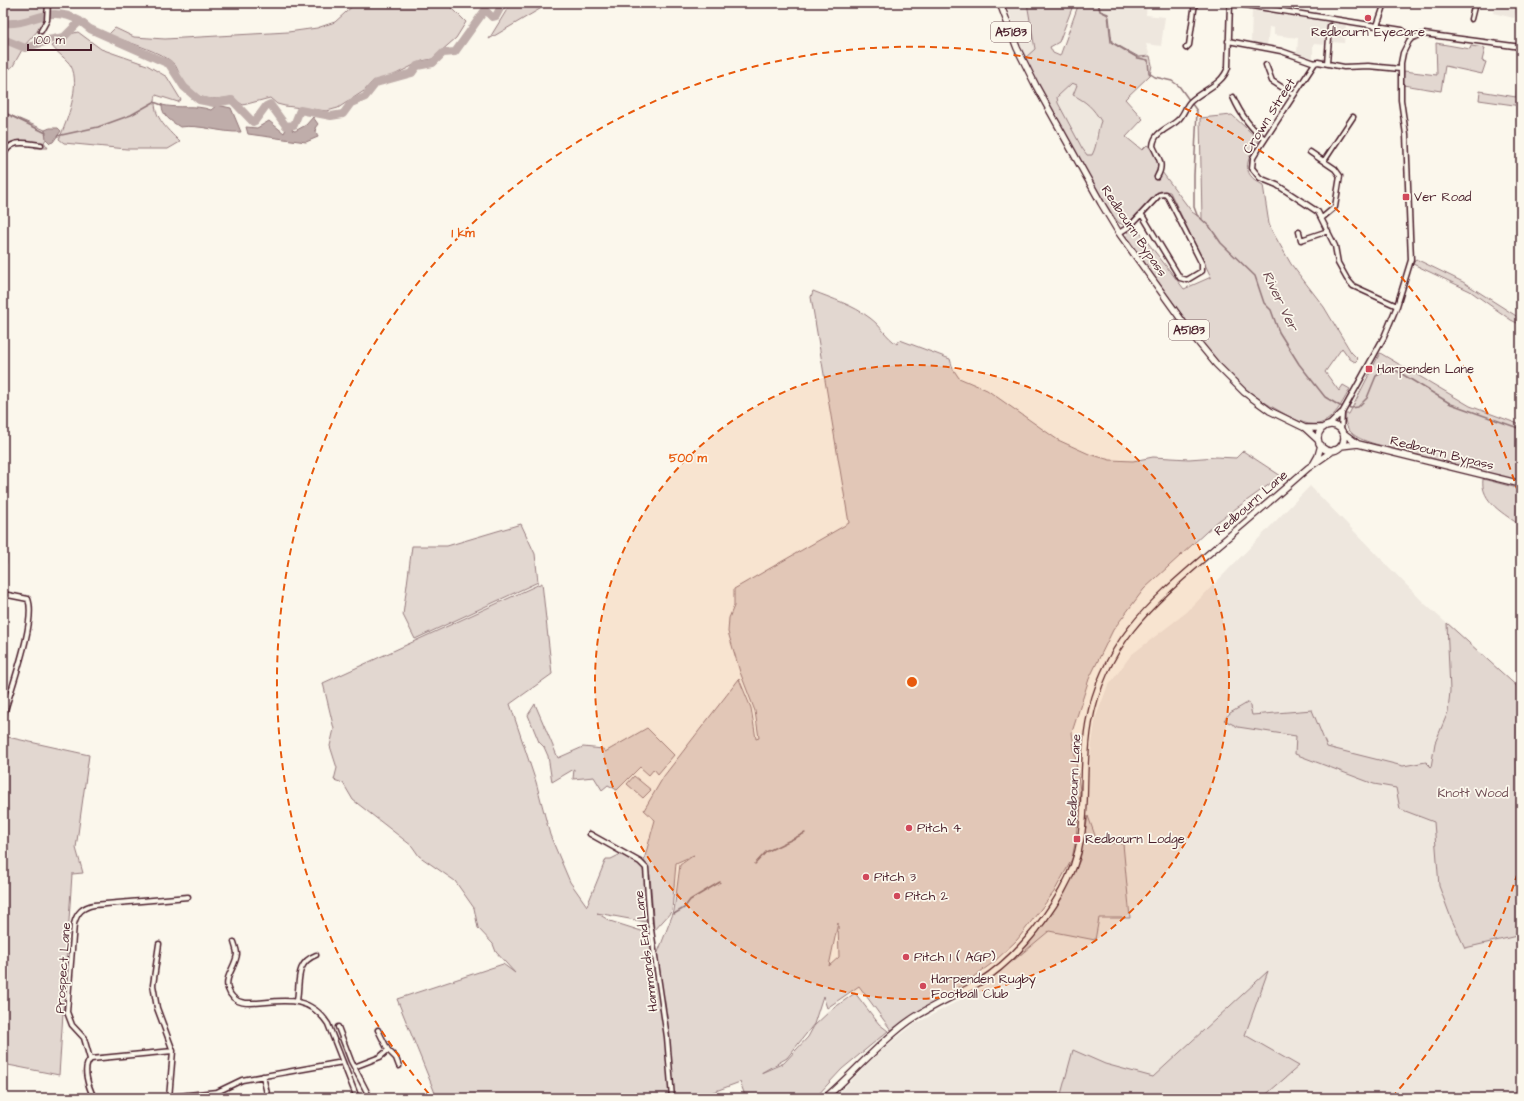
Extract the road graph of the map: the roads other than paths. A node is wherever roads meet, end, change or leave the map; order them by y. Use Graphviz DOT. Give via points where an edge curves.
graph roads {
  1 [pos="48,3"];
  2 [pos="1000,3"];
  3 [pos="1195,3"];
  4 [pos="1231,3"];
  5 [pos="1385,3"];
  6 [pos="1476,3"];
  7 [pos="1471,20"];
  8 [pos="1330,22"];
  9 [pos="1376,26"];
  10 [pos="41,31"];
  11 [pos="1412,38"];
  12 [pos="1228,42"];
  13 [pos="1521,47"];
  14 [pos="1186,48"];
  15 [pos="1315,63"];
  16 [pos="1328,63"];
  17 [pos="1266,65"];
  18 [pos="1400,70"];
  19 [pos="1294,95"];
  20 [pos="1233,97"];
  21 [pos="1353,117"];
  22 [pos="1265,139"];
  23 [pos="42,145"];
  24 [pos="1310,152"];
  25 [pos="3,156"];
  26 [pos="1324,161"];
  27 [pos="1157,177"];
  28 [pos="1142,215"];
  29 [pos="1322,218"];
  30 [pos="1328,231"];
  31 [pos="1299,232"];
  32 [pos="1119,233"];
  33 [pos="1397,306"];
  34 [pos="1343,411"];
  35 [pos="1329,425"];
  36 [pos="1305,428"];
  37 [pos="1323,428"];
  38 [pos="1342,432"];
  39 [pos="1320,443"];
  40 [pos="1358,444"];
  41 [pos="1341,446"];
  42 [pos="1334,450"];
  43 [pos="1314,464"];
  44 [pos="1521,484"];
  45 [pos="3,548"];
  46 [pos="3,562"];
  47 [pos="3,594"];
  48 [pos="3,718"];
  49 [pos="590,834"];
  50 [pos="188,897"];
  51 [pos="234,942"];
  52 [pos="159,944"];
  53 [pos="316,955"];
  54 [pos="297,1001"];
  55 [pos="338,1027"];
  56 [pos="378,1030"];
  57 [pos="388,1050"];
  58 [pos="173,1051"];
  59 [pos="90,1060"];
  60 [pos="351,1061"];
  61 [pos="343,1063"];
  62 [pos="399,1066"];
  63 [pos="354,1067"];
  64 [pos="263,1076"];
  65 [pos="169,1097"];
  66 [pos="94,1098"];
  67 [pos="268,1098"];
  68 [pos="357,1098"];
  69 [pos="370,1098"];
  70 [pos="672,1098"];
  71 [pos="824,1098"];
  1 -- 10 [label="street" via="48,13"];
  2 -- 32 [label="main road, Redbourn Bypass / A5183" via="1017,48 1036,86"];
  3 -- 14 [label="street" via="1189,45"];
  4 -- 8 [label="street"];
  4 -- 12 [label="street"];
  5 -- 9 [label="street"];
  6 -- 7 [label="street"];
  8 -- 9 [label="street"];
  8 -- 16 [label="street"];
  9 -- 11 [label="street" via="1402,30"];
  11 -- 13 [label="street" via="1424,34"];
  11 -- 18 [label="street" via="1403,53"];
  12 -- 15 [label="street" via="1281,52"];
  12 -- 27 [label="street" via="1226,75 1190,102 1180,119 1165,128 1154,140 1153,146 1162,167"];
  15 -- 16 [label="street"];
  15 -- 19 [label="street, Crown Street"];
  16 -- 18 [label="street" via="1344,67 1368,66"];
  17 -- 19 [label="street" via="1272,81"];
  18 -- 33 [label="street" via="1411,244 1410,260"];
  19 -- 22 [label="street, Crown Street"];
  20 -- 22 [label="street" via="1243,116"];
  21 -- 26 [label="street"];
  22 -- 29 [label="street, Crown Street" via="1253,158 1254,172 1260,178 1277,185 1311,206"];
  23 -- 25 [label="street" via="13,144"];
  24 -- 26 [label="street"];
  26 -- 29 [label="street" via="1337,171 1340,181 1335,207"];
  28 -- 28 [label="street" via="1161,194 1167,195 1202,264 1202,271 1187,280 1180,278"];
  28 -- 32 [label="street"];
  29 -- 30 [label="street"];
  30 -- 31 [label="street" via="1301,240"];
  30 -- 33 [label="street" via="1335,246 1338,263 1353,286"];
  32 -- 36 [label="main road, Redbourn Bypass / A5183" via="1193,336 1227,376 1257,403"];
  33 -- 34 [label="street" via="1384,337"];
  34 -- 35 [label="street"];
  34 -- 38 [label="street"];
  35 -- 37 [label="main road"];
  35 -- 38 [label="main road"];
  36 -- 37 [label="main road, Redbourn Bypass / A5183"];
  36 -- 39 [label="main road, Redbourn Bypass / A5183"];
  37 -- 39 [label="main road" via="1319,434"];
  38 -- 40 [label="main road, Redbourn Bypass"];
  38 -- 41 [label="main road"];
  39 -- 42 [label="main road" via="1327,450"];
  39 -- 43 [label="main road, Redbourn Lane"];
  40 -- 41 [label="main road, Redbourn Bypass"];
  40 -- 44 [label="main road, Redbourn Bypass"];
  41 -- 42 [label="main road"];
  42 -- 43 [label="main road, Redbourn Lane"];
  43 -- 71 [label="main road, Redbourn Lane" via="1163,594 1138,619 1119,645 1100,684 1088,726 1084,824 1078,857 1062,892 1044,919 999,968 906,1023"];
  45 -- 46 [label="street"];
  47 -- 48 [label="street" via="28,599 30,603 28,628 21,658"];
  49 -- 70 [label="street, Hammonds End Lane" via="640,862 646,868 650,923 667,1037"];
  50 -- 59 [label="street, Prospect Lane" via="94,905 84,908 77,915 74,924 68,1012 72,1025 84,1038"];
  51 -- 54 [label="street" via="237,955 228,987 234,999 250,1005 277,1000"];
  52 -- 58 [label="street" via="154,972 154,994"];
  53 -- 54 [label="street" via="301,966"];
  54 -- 61 [label="street" via="307,1004 323,1016"];
  55 -- 60 [label="street"];
  56 -- 57 [label="street"];
  57 -- 62 [label="street" via="396,1058"];
  57 -- 63 [label="street" via="380,1057"];
  58 -- 59 [label="street"];
  58 -- 65 [label="street"];
  59 -- 66 [label="street" via="87,1076"];
  60 -- 61 [label="street"];
  60 -- 63 [label="street"];
  61 -- 64 [label="street"];
  61 -- 68 [label="street"];
  63 -- 69 [label="street"];
  64 -- 65 [label="street" via="242,1080 217,1092"];
  64 -- 67 [label="street"];
}
